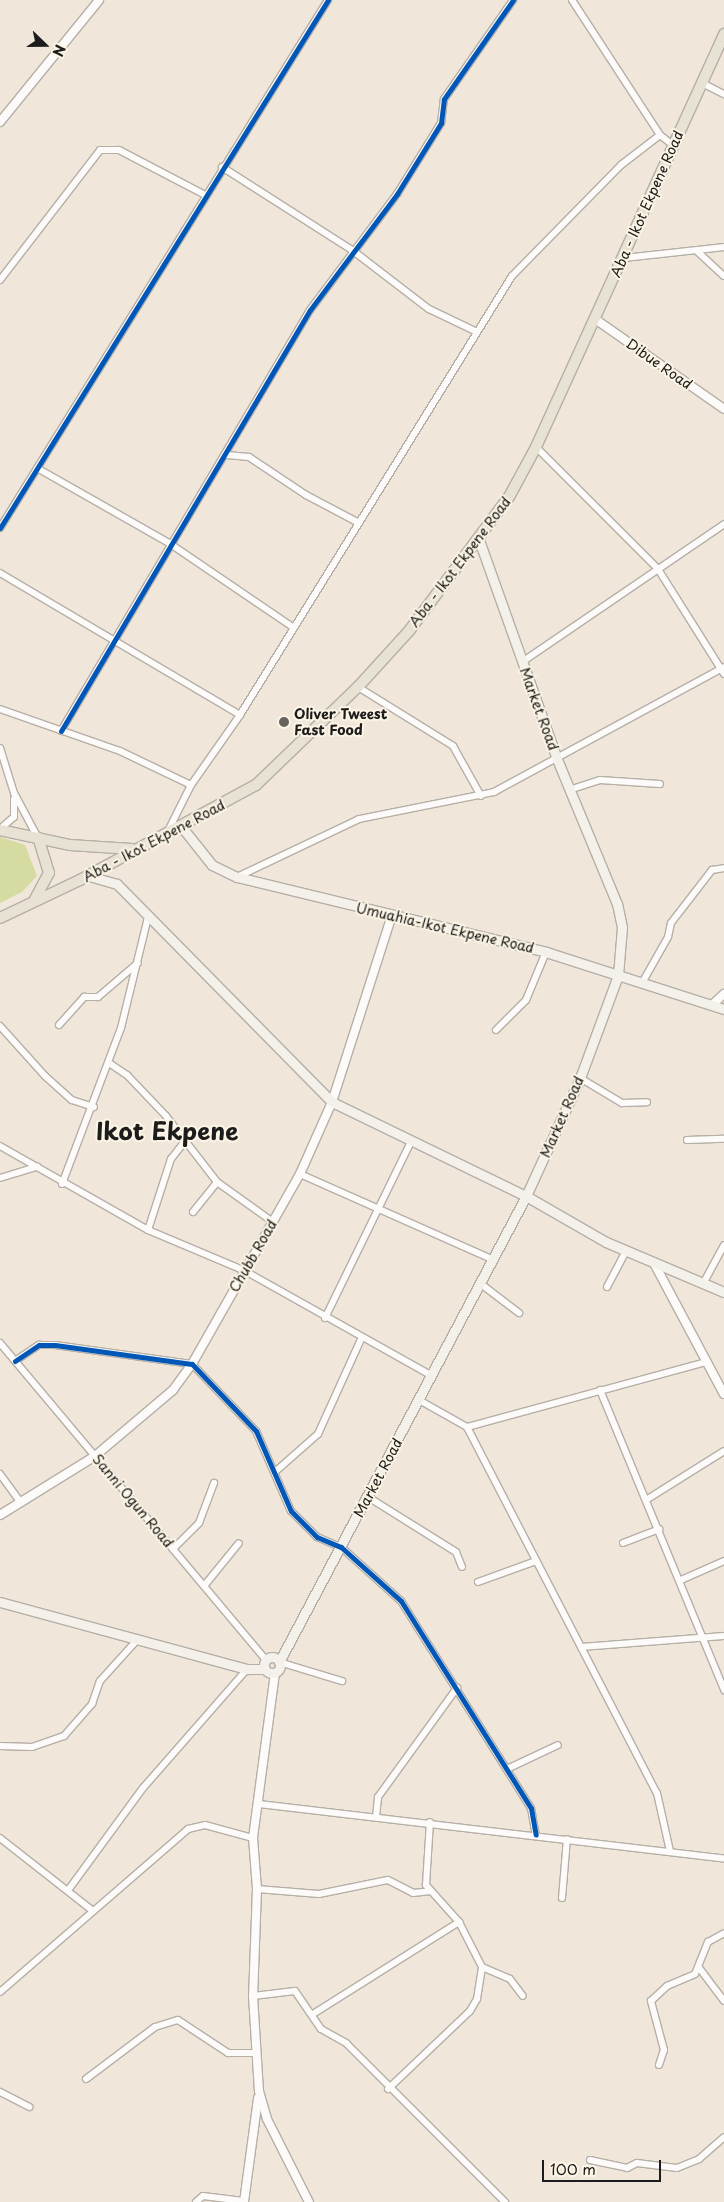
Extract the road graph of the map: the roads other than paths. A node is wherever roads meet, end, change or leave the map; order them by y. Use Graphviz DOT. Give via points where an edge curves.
graph roads {
  1 [pos="99,0"];
  2 [pos="328,0"];
  3 [pos="513,0"];
  4 [pos="572,0"];
  5 [pos="724,34"];
  6 [pos="702,83"];
  7 [pos="724,94"];
  8 [pos="0,122"];
  9 [pos="660,135"];
  10 [pos="673,145"];
  11 [pos="222,167"];
  12 [pos="205,196"];
  13 [pos="724,247"];
  14 [pos="352,250"];
  15 [pos="698,252"];
  16 [pos="624,258"];
  17 [pos="724,276"];
  18 [pos="0,280"];
  19 [pos="595,319"];
  20 [pos="475,331"];
  21 [pos="724,409"];
  22 [pos="536,447"];
  23 [pos="227,455"];
  24 [pos="37,468"];
  25 [pos="360,523"];
  26 [pos="724,524"];
  27 [pos="0,528"];
  28 [pos="479,540"];
  29 [pos="169,543"];
  30 [pos="658,569"];
  31 [pos="0,573"];
  32 [pos="294,628"];
  33 [pos="113,640"];
  34 [pos="522,662"];
  35 [pos="723,670"];
  36 [pos="358,687"];
  37 [pos="0,709"];
  38 [pos="240,715"];
  39 [pos="61,731"];
  40 [pos="0,748"];
  41 [pos="557,759"];
  42 [pos="660,784"];
  43 [pos="191,785"];
  44 [pos="572,789"];
  45 [pos="14,793"];
  46 [pos="481,796"];
  47 [pos="181,826"];
  48 [pos="0,830"];
  49 [pos="168,831"];
  50 [pos="38,838"];
  51 [pos="133,849"];
  52 [pos="724,868"];
  53 [pos="89,876"];
  54 [pos="237,877"];
  55 [pos="33,901"];
  56 [pos="392,915"];
  57 [pos="148,917"];
  58 [pos="0,918"];
  59 [pos="546,952"];
  60 [pos="138,963"];
  61 [pos="618,975"];
  62 [pos="642,983"];
  63 [pos="724,994"];
  64 [pos="712,1005"];
  65 [pos="724,1009"];
  66 [pos="59,1025"];
  67 [pos="0,1026"];
  68 [pos="496,1030"];
  69 [pos="109,1063"];
  70 [pos="580,1078"];
  71 [pos="332,1102"];
  72 [pos="647,1102"];
  73 [pos="94,1107"];
  74 [pos="724,1139"];
  75 [pos="412,1140"];
  76 [pos="687,1140"];
  77 [pos="184,1141"];
  78 [pos="0,1146"];
  79 [pos="37,1168"];
  80 [pos="300,1174"];
  81 [pos="0,1178"];
  82 [pos="217,1182"];
  83 [pos="62,1184"];
  84 [pos="526,1196"];
  85 [pos="378,1211"];
  86 [pos="193,1212"];
  87 [pos="273,1222"];
  88 [pos="148,1230"];
  89 [pos="724,1245"];
  90 [pos="626,1252"];
  91 [pos="494,1260"];
  92 [pos="655,1265"];
  93 [pos="245,1270"];
  94 [pos="704,1282"];
  95 [pos="481,1284"];
  96 [pos="607,1287"];
  97 [pos="724,1292"];
  98 [pos="519,1313"];
  99 [pos="325,1318"];
  100 [pos="361,1339"];
  101 [pos="0,1343"];
  102 [pos="15,1361"];
  103 [pos="707,1362"];
  104 [pos="192,1364"];
  105 [pos="432,1376"];
  106 [pos="600,1390"];
  107 [pos="724,1394"];
  108 [pos="419,1400"];
  109 [pos="467,1427"];
  110 [pos="724,1452"];
  111 [pos="96,1456"];
  112 [pos="276,1471"];
  113 [pos="0,1474"];
  114 [pos="214,1483"];
  115 [pos="368,1496"];
  116 [pos="646,1500"];
  117 [pos="21,1503"];
  118 [pos="0,1515"];
  119 [pos="659,1529"];
  120 [pos="239,1543"];
  121 [pos="623,1543"];
  122 [pos="341,1547"];
  123 [pos="173,1549"];
  124 [pos="536,1560"];
  125 [pos="724,1561"];
  126 [pos="462,1567"];
  127 [pos="681,1580"];
  128 [pos="478,1582"];
  129 [pos="204,1586"];
  130 [pos="0,1602"];
  131 [pos="724,1636"];
  132 [pos="703,1637"];
  133 [pos="138,1639"];
  134 [pos="581,1648"];
  135 [pos="279,1662"];
  136 [pos="265,1664"];
  137 [pos="247,1669"];
  138 [pos="275,1673"];
  139 [pos="342,1681"];
  140 [pos="458,1688"];
  141 [pos="724,1690"];
  142 [pos="558,1745"];
  143 [pos="0,1746"];
  144 [pos="507,1769"];
  145 [pos="259,1804"];
  146 [pos="376,1817"];
  147 [pos="430,1822"];
  148 [pos="536,1835"];
  149 [pos="0,1838"];
  150 [pos="252,1838"];
  151 [pos="566,1839"];
  152 [pos="670,1850"];
  153 [pos="724,1859"];
  154 [pos="69,1889"];
  155 [pos="257,1889"];
  156 [pos="430,1891"];
  157 [pos="562,1898"];
  158 [pos="93,1911"];
  159 [pos="459,1922"];
  160 [pos="724,1933"];
  161 [pos="482,1967"];
  162 [pos="700,1969"];
  163 [pos="0,1992"];
  164 [pos="253,1996"];
  165 [pos="522,1996"];
  166 [pos="724,2001"];
  167 [pos="313,2014"];
  168 [pos="257,2053"];
  169 [pos="659,2065"];
  170 [pos="86,2079"];
  171 [pos="388,2089"];
  172 [pos="259,2091"];
  173 [pos="0,2092"];
  174 [pos="29,2107"];
  175 [pos="724,2137"];
  176 [pos="590,2160"];
  177 [pos="196,2202"];
  178 [pos="244,2202"];
  179 [pos="309,2202"];
  180 [pos="505,2202"];
  1 -- 8 [label="street"];
  2 -- 11 [label="street"];
  3 -- 14 [label="street" via="444,99 442,123 397,194"];
  4 -- 9 [label="street"];
  5 -- 6 [label="highway, Aba - Ikot Ekpene Road"];
  6 -- 7 [label="street"];
  6 -- 10 [label="highway, Aba - Ikot Ekpene Road"];
  9 -- 10 [label="street"];
  9 -- 20 [label="street" via="620,165 512,276"];
  10 -- 16 [label="highway, Aba - Ikot Ekpene Road"];
  11 -- 12 [label="street"];
  11 -- 14 [label="street"];
  12 -- 18 [label="street" via="119,150 100,150"];
  12 -- 24 [label="street"];
  13 -- 15 [label="street"];
  14 -- 20 [label="street" via="429,309"];
  14 -- 23 [label="street" via="310,310"];
  15 -- 16 [label="street"];
  15 -- 17 [label="street"];
  16 -- 19 [label="highway, Aba - Ikot Ekpene Road"];
  19 -- 21 [label="street, Dibue Road"];
  19 -- 22 [label="highway, Aba - Ikot Ekpene Road"];
  20 -- 25 [label="street"];
  22 -- 28 [label="highway, Aba - Ikot Ekpene Road"];
  22 -- 30 [label="street"];
  23 -- 25 [label="street" via="249,457 306,495"];
  23 -- 29 [label="street"];
  24 -- 27 [label="street"];
  24 -- 29 [label="street"];
  25 -- 32 [label="street"];
  26 -- 30 [label="street"];
  28 -- 34 [label="main road, Market Road"];
  28 -- 36 [label="highway, Aba - Ikot Ekpene Road"];
  29 -- 32 [label="street"];
  29 -- 33 [label="street" via="142,598"];
  30 -- 34 [label="street"];
  30 -- 35 [label="street"];
  31 -- 33 [label="street"];
  32 -- 38 [label="street"];
  33 -- 38 [label="street"];
  33 -- 39 [label="street"];
  34 -- 41 [label="main road, Market Road"];
  35 -- 41 [label="street"];
  36 -- 46 [label="street" via="453,746"];
  36 -- 47 [label="highway, Aba - Ikot Ekpene Road" via="256,785"];
  37 -- 39 [label="street"];
  38 -- 43 [label="street"];
  39 -- 43 [label="street" via="120,751"];
  40 -- 45 [label="street"];
  41 -- 44 [label="main road, Market Road"];
  41 -- 46 [label="street"];
  42 -- 44 [label="street" via="600,780"];
  43 -- 49 [label="street"];
  44 -- 61 [label="main road, Market Road" via="617,904 622,926"];
  45 -- 48 [label="street" via="14,818"];
  45 -- 50 [label="street"];
  46 -- 54 [label="street" via="359,819"];
  47 -- 49 [label="highway, Aba - Ikot Ekpene Road"];
  47 -- 54 [label="main road, Umuahia-Ikot Ekpene Road" via="212,865"];
  48 -- 50 [label="highway"];
  49 -- 51 [label="highway, Aba - Ikot Ekpene Road"];
  50 -- 51 [label="highway" via="103,849"];
  50 -- 55 [label="highway" via="49,873 43,891"];
  51 -- 53 [label="highway, Aba - Ikot Ekpene Road"];
  52 -- 62 [label="street" via="712,870 671,923 668,937"];
  53 -- 55 [label="highway, Aba - Ikot Ekpene Road"];
  53 -- 57 [label="main road" via="117,884"];
  54 -- 56 [label="main road, Umuahia-Ikot Ekpene Road"];
  55 -- 58 [label="highway, Aba - Ikot Ekpene Road"];
  56 -- 59 [label="main road, Umuahia-Ikot Ekpene Road"];
  56 -- 71 [label="street, Chubb Road"];
  57 -- 60 [label="street"];
  57 -- 71 [label="main road"];
  59 -- 61 [label="main road, Umuahia-Ikot Ekpene Road"];
  59 -- 68 [label="street" via="526,1000"];
  60 -- 66 [label="street" via="98,997 84,996"];
  60 -- 69 [label="street"];
  61 -- 62 [label="main road, Umuahia-Ikot Ekpene Road"];
  61 -- 70 [label="main road, Market Road"];
  62 -- 64 [label="main road, Umuahia-Ikot Ekpene Road"];
  63 -- 64 [label="street"];
  64 -- 65 [label="main road, Umuahia-Ikot Ekpene Road"];
  67 -- 73 [label="street" via="44,1076 72,1100"];
  69 -- 73 [label="street"];
  69 -- 77 [label="street" via="127,1075"];
  70 -- 72 [label="street" via="622,1103"];
  70 -- 84 [label="main road, Market Road"];
  71 -- 75 [label="main road"];
  71 -- 80 [label="street, Chubb Road"];
  73 -- 83 [label="street"];
  74 -- 76 [label="street"];
  75 -- 84 [label="main road"];
  75 -- 85 [label="street"];
  77 -- 82 [label="street"];
  77 -- 88 [label="street" via="171,1159"];
  78 -- 79 [label="street"];
  79 -- 81 [label="street"];
  79 -- 83 [label="street"];
  80 -- 85 [label="street"];
  80 -- 87 [label="street, Chubb Road"];
  82 -- 86 [label="street"];
  82 -- 87 [label="street"];
  83 -- 88 [label="street"];
  84 -- 90 [label="main road"];
  84 -- 91 [label="main road, Market Road"];
  85 -- 91 [label="street"];
  85 -- 99 [label="street"];
  87 -- 93 [label="street, Chubb Road"];
  88 -- 93 [label="street"];
  89 -- 94 [label="street"];
  90 -- 92 [label="main road"];
  90 -- 96 [label="street"];
  91 -- 95 [label="main road, Market Road"];
  92 -- 94 [label="main road"];
  92 -- 103 [label="street"];
  93 -- 99 [label="street"];
  93 -- 104 [label="street, Chubb Road"];
  94 -- 97 [label="main road"];
  95 -- 98 [label="street"];
  95 -- 105 [label="main road, Market Road"];
  99 -- 100 [label="street"];
  100 -- 105 [label="street"];
  100 -- 112 [label="street" via="318,1434"];
  101 -- 102 [label="street, Sanni Ogun Road"];
  102 -- 104 [label="street" via="39,1345 55,1345"];
  102 -- 111 [label="street, Sanni Ogun Road"];
  103 -- 106 [label="street"];
  103 -- 107 [label="street"];
  104 -- 111 [label="street, Chubb Road" via="173,1390"];
  104 -- 112 [label="street" via="256,1431"];
  105 -- 108 [label="main road, Market Road"];
  106 -- 109 [label="street"];
  106 -- 116 [label="street"];
  108 -- 109 [label="street"];
  108 -- 115 [label="main road, Market Road"];
  109 -- 124 [label="street"];
  110 -- 116 [label="street"];
  111 -- 117 [label="street, Chubb Road"];
  111 -- 123 [label="street, Sanni Ogun Road"];
  112 -- 122 [label="street" via="291,1511 317,1537"];
  113 -- 117 [label="street"];
  114 -- 123 [label="street" via="199,1524"];
  115 -- 122 [label="main road, Market Road"];
  115 -- 126 [label="street" via="456,1552"];
  116 -- 119 [label="street"];
  117 -- 118 [label="street, Chubb Road"];
  119 -- 121 [label="street"];
  119 -- 127 [label="street"];
  120 -- 129 [label="street"];
  122 -- 135 [label="main road, Market Road"];
  122 -- 140 [label="street" via="401,1601"];
  123 -- 129 [label="street, Sanni Ogun Road"];
  124 -- 128 [label="street"];
  124 -- 134 [label="street"];
  125 -- 127 [label="street"];
  127 -- 132 [label="street"];
  129 -- 136 [label="street, Sanni Ogun Road"];
  130 -- 133 [label="main road"];
  131 -- 132 [label="street"];
  132 -- 134 [label="street"];
  132 -- 141 [label="street"];
  133 -- 137 [label="main road"];
  133 -- 143 [label="street" via="100,1682 92,1704 64,1736 32,1747"];
  134 -- 152 [label="street" via="657,1793"];
  135 -- 136 [label="main road" via="274,1658"];
  135 -- 138 [label="main road, Market Road"];
  135 -- 139 [label="street"];
  136 -- 137 [label="main road"];
  136 -- 138 [label="main road"];
  137 -- 154 [label="street" via="143,1788"];
  138 -- 145 [label="street"];
  140 -- 144 [label="street"];
  140 -- 146 [label="street" via="378,1797"];
  142 -- 144 [label="street"];
  144 -- 148 [label="street" via="531,1808"];
  145 -- 146 [label="street"];
  145 -- 150 [label="street"];
  146 -- 147 [label="street"];
  147 -- 148 [label="street"];
  147 -- 156 [label="street" via="426,1885"];
  148 -- 151 [label="street"];
  149 -- 154 [label="street"];
  150 -- 155 [label="street"];
  150 -- 158 [label="street" via="223,1828 195,1826"];
  151 -- 152 [label="street"];
  151 -- 157 [label="street"];
  152 -- 153 [label="street"];
  154 -- 158 [label="street"];
  155 -- 156 [label="street" via="319,1894 388,1880 414,1893"];
  155 -- 164 [label="street"];
  156 -- 159 [label="street"];
  158 -- 163 [label="street"];
  159 -- 161 [label="street"];
  159 -- 167 [label="street"];
  160 -- 162 [label="street" via="708,1942"];
  161 -- 165 [label="street" via="510,1979"];
  161 -- 171 [label="street" via="470,2011"];
  162 -- 166 [label="street"];
  162 -- 169 [label="street" via="652,2000 664,2050"];
  164 -- 167 [label="street" via="292,1989"];
  164 -- 168 [label="street"];
  167 -- 171 [label="street" via="321,2029 346,2043"];
  168 -- 170 [label="street" via="228,2052 178,2020 155,2027"];
  168 -- 172 [label="street"];
  171 -- 180 [label="street" via="471,2164"];
  172 -- 178 [label="street"];
  172 -- 179 [label="street" via="267,2118"];
  173 -- 174 [label="street"];
  175 -- 176 [label="street" via="698,2159 677,2168 636,2163 627,2168"];
  177 -- 178 [label="street" via="203,2196"];
}
